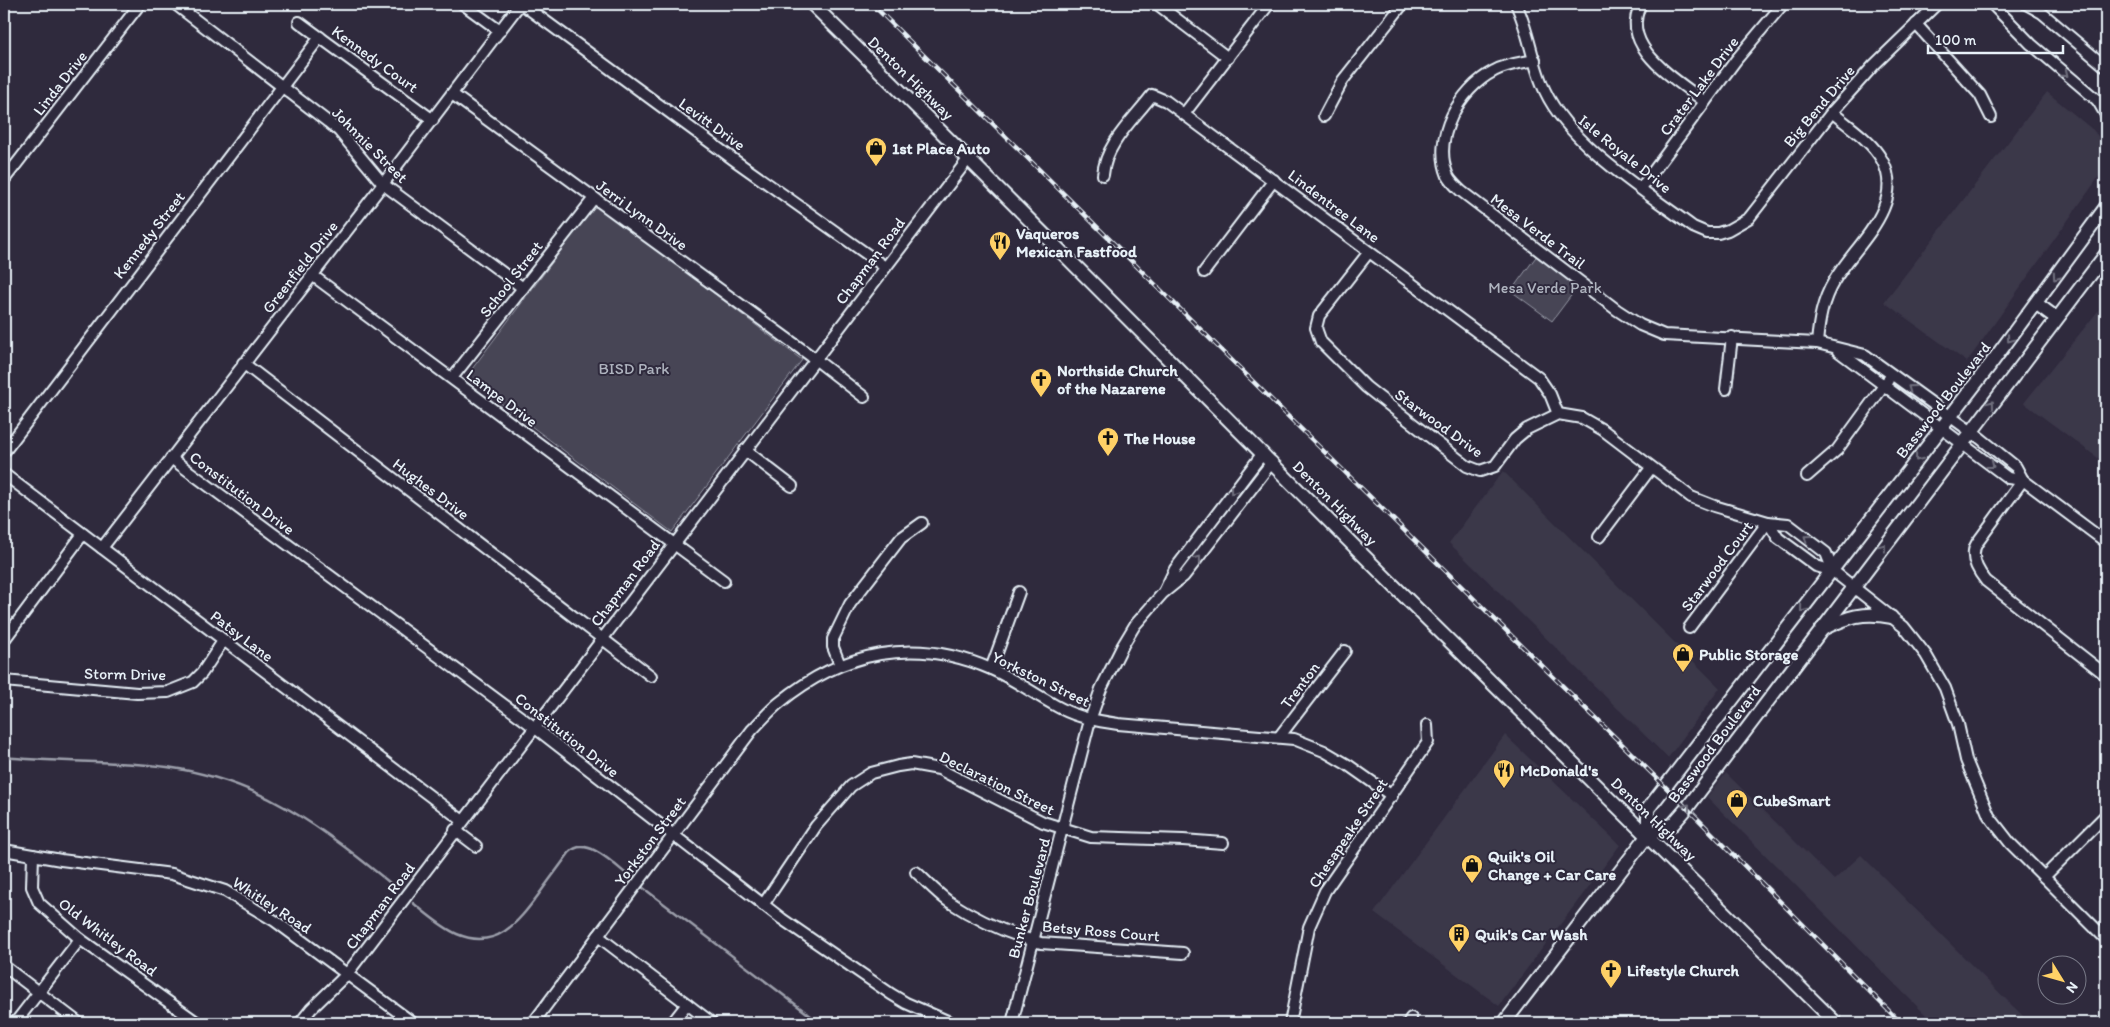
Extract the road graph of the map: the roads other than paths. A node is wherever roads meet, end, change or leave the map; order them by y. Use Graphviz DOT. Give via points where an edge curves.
graph roads {
  1 [pos="140,4"];
  2 [pos="174,4"];
  3 [pos="463,4"];
  4 [pos="521,4"];
  5 [pos="812,4"];
  6 [pos="1156,4"];
  7 [pos="1269,4"];
  8 [pos="1403,4"];
  9 [pos="1516,4"];
  10 [pos="1642,4"];
  11 [pos="1783,4"];
  12 [pos="1937,4"];
  13 [pos="1992,4"];
  14 [pos="2026,4"];
  15 [pos="299,22"];
  16 [pos="1916,24"];
  17 [pos="500,31"];
  18 [pos="320,37"];
  19 [pos="1228,58"];
  20 [pos="1535,60"];
  21 [pos="2106,67"];
  22 [pos="282,88"];
  23 [pos="452,94"];
  24 [pos="1705,102"];
  25 [pos="2103,105"];
  26 [pos="1832,112"];
  27 [pos="2106,113"];
  28 [pos="1184,114"];
  29 [pos="1324,116"];
  30 [pos="1991,117"];
  31 [pos="433,120"];
  32 [pos="969,158"];
  33 [pos="1103,175"];
  34 [pos="4,180"];
  35 [pos="1274,180"];
  36 [pos="384,184"];
  37 [pos="1641,188"];
  38 [pos="594,198"];
  39 [pos="2106,207"];
  40 [pos="1728,230"];
  41 [pos="1369,252"];
  42 [pos="2106,254"];
  43 [pos="885,267"];
  44 [pos="1204,272"];
  45 [pos="312,275"];
  46 [pos="523,288"];
  47 [pos="2037,304"];
  48 [pos="2056,318"];
  49 [pos="1732,337"];
  50 [pos="1817,343"];
  51 [pos="1831,346"];
  52 [pos="815,359"];
  53 [pos="243,363"];
  54 [pos="1893,375"];
  55 [pos="452,378"];
  56 [pos="1885,385"];
  57 [pos="1726,389"];
  58 [pos="864,397"];
  59 [pos="1558,414"];
  60 [pos="1950,416"];
  61 [pos="1942,428"];
  62 [pos="1971,431"];
  63 [pos="1961,444"];
  64 [pos="745,450"];
  65 [pos="4,452"];
  66 [pos="1263,453"];
  67 [pos="171,458"];
  68 [pos="1272,462"];
  69 [pos="1651,468"];
  70 [pos="4,474"];
  71 [pos="1807,476"];
  72 [pos="2023,480"];
  73 [pos="792,486"];
  74 [pos="1768,522"];
  75 [pos="922,523"];
  76 [pos="1208,525"];
  77 [pos="1218,533"];
  78 [pos="83,534"];
  79 [pos="1599,537"];
  80 [pos="2106,542"];
  81 [pos="673,544"];
  82 [pos="102,548"];
  83 [pos="1833,571"];
  84 [pos="724,581"];
  85 [pos="1854,586"];
  86 [pos="1019,592"];
  87 [pos="1163,593"];
  88 [pos="1892,617"];
  89 [pos="1690,628"];
  90 [pos="1820,630"];
  91 [pos="602,638"];
  92 [pos="4,640"];
  93 [pos="223,641"];
  94 [pos="1344,651"];
  95 [pos="840,666"];
  96 [pos="991,669"];
  97 [pos="2106,675"];
  98 [pos="650,676"];
  99 [pos="4,681"];
  100 [pos="1090,720"];
  101 [pos="1427,724"];
  102 [pos="534,727"];
  103 [pos="1279,737"];
  104 [pos="1392,796"];
  105 [pos="2106,817"];
  106 [pos="463,821"];
  107 [pos="455,830"];
  108 [pos="1062,830"];
  109 [pos="1648,835"];
  110 [pos="674,836"];
  111 [pos="1222,843"];
  112 [pos="476,846"];
  113 [pos="4,850"];
  114 [pos="33,855"];
  115 [pos="916,872"];
  116 [pos="2044,877"];
  117 [pos="762,905"];
  118 [pos="598,936"];
  119 [pos="80,939"];
  120 [pos="2106,939"];
  121 [pos="1033,940"];
  122 [pos="1183,953"];
  123 [pos="4,966"];
  124 [pos="346,974"];
  125 [pos="38,993"];
  126 [pos="687,1004"];
  127 [pos="15,1023"];
  128 [pos="80,1023"];
  129 [pos="198,1023"];
  130 [pos="300,1023"];
  131 [pos="413,1023"];
  132 [pos="533,1023"];
  133 [pos="672,1023"];
  134 [pos="712,1023"];
  135 [pos="952,1023"];
  136 [pos="1012,1023"];
  137 [pos="1290,1023"];
  138 [pos="1504,1023"];
  139 [pos="1836,1023"];
  1 -- 34 [label="street, Linda Drive"];
  2 -- 22 [label="street, Johnnie Street"];
  3 -- 17 [label="street"];
  4 -- 17 [label="street, Greenfield Drive"];
  4 -- 43 [label="street, Levitt Drive"];
  5 -- 32 [label="main road, Denton Highway"];
  6 -- 19 [label="street"];
  7 -- 19 [label="street"];
  8 -- 29 [label="street" via="1343,80"];
  9 -- 20 [label="street, Isle Royale Drive"];
  10 -- 24 [label="street" via="1636,22 1639,43 1659,65"];
  11 -- 24 [label="street, Crater Lake Drive"];
  12 -- 16 [label="street, Big Bend Drive"];
  13 -- 25 [label="street, one-way" via="2031,44"];
  14 -- 21 [label="street" via="2042,13"];
  15 -- 18 [label="street, Kennedy Court"];
  16 -- 26 [label="street, Big Bend Drive"];
  16 -- 30 [label="street" via="1980,95"];
  17 -- 23 [label="street, Greenfield Drive"];
  18 -- 22 [label="street, Kennedy Street"];
  18 -- 31 [label="street, Kennedy Court"];
  19 -- 28 [label="street"];
  20 -- 37 [label="street, Isle Royale Drive" via="1544,91 1565,124"];
  20 -- 49 [label="street, Mesa Verde Trail" via="1496,70 1464,98 1445,133 1444,150 1449,177 1499,222 1640,325 1664,335"];
  22 -- 36 [label="street, Johnnie Street" via="339,132"];
  22 -- 65 [label="street, Kennedy Street"];
  23 -- 31 [label="street, Greenfield Drive"];
  23 -- 38 [label="street, Jerri Lynn Drive"];
  24 -- 37 [label="street, Crater Lake Drive"];
  25 -- 27 [label="main road"];
  26 -- 40 [label="street, Big Bend Drive" via="1749,218"];
  26 -- 50 [label="street" via="1875,151 1882,161 1888,190 1878,220 1827,293 1820,315"];
  28 -- 33 [label="street, Lindentree Lane" via="1152,95 1112,146 1104,162"];
  28 -- 35 [label="street, Lindentree Lane"];
  31 -- 36 [label="street, Greenfield Drive"];
  32 -- 43 [label="street, Chapman Road"];
  32 -- 66 [label="main road, Denton Highway"];
  35 -- 41 [label="street, Lindentree Lane"];
  35 -- 44 [label="street"];
  36 -- 45 [label="street, Greenfield Drive"];
  36 -- 46 [label="street, Johnnie Street"];
  37 -- 40 [label="street, Isle Royale Drive" via="1694,228 1707,233"];
  38 -- 46 [label="street, School Street"];
  38 -- 52 [label="street, Jerri Lynn Drive"];
  39 -- 47 [label="main road, Basswood Boulevard, one-way"];
  41 -- 59 [label="street, Lindentree Lane" via="1539,378"];
  41 -- 59 [label="street, Starwood Drive" via="1319,316 1316,328 1321,342 1366,387 1467,466 1480,472 1495,466 1515,439 1527,429"];
  42 -- 48 [label="main road, Basswood Boulevard"];
  43 -- 52 [label="street, Chapman Road"];
  45 -- 53 [label="street, Greenfield Drive"];
  45 -- 55 [label="street, Lampe Drive"];
  46 -- 55 [label="street, School Street"];
  47 -- 48 [label="main road"];
  47 -- 60 [label="main road, Basswood Boulevard, one-way"];
  62 -- 48 [label="main road, Basswood Boulevard, one-way"];
  49 -- 50 [label="street, Mesa Verde Trail"];
  49 -- 57 [label="street"];
  50 -- 51 [label="street, Mesa Verde Trail"];
  51 -- 54 [label="street, Mesa Verde Trail" via="1865,355"];
  51 -- 56 [label="street, Mesa Verde Trail"];
  52 -- 58 [label="street, Jerri Lynn Drive"];
  52 -- 64 [label="street, Chapman Road"];
  53 -- 67 [label="street, Greenfield Drive"];
  53 -- 91 [label="street, Hughes Drive"];
  54 -- 56 [label="street"];
  60 -- 54 [label="street, Mesa Verde Trail, one-way"];
  55 -- 81 [label="street, Lampe Drive"];
  56 -- 61 [label="street, Mesa Verde Trail"];
  56 -- 71 [label="street" via="1837,450"];
  59 -- 69 [label="street" via="1582,418 1603,430"];
  60 -- 61 [label="main road, Basswood Boulevard"];
  60 -- 62 [label="street, Mesa Verde Trail"];
  61 -- 63 [label="street, Mesa Verde Trail"];
  61 -- 83 [label="main road, Basswood Boulevard, one-way"];
  62 -- 63 [label="main road, Basswood Boulevard"];
  62 -- 72 [label="street, Mesa Verde Trail" via="2016,467"];
  63 -- 72 [label="street, Mesa Verde Trail, one-way" via="2008,478"];
  85 -- 63 [label="main road, Basswood Boulevard, one-way"];
  64 -- 73 [label="street"];
  64 -- 81 [label="street, Chapman Road"];
  66 -- 68 [label="main road, Denton Highway"];
  66 -- 76 [label="street, Bunker Boulevard, one-way"];
  67 -- 82 [label="street, Greenfield Drive"];
  67 -- 102 [label="street, Constitution Drive"];
  68 -- 77 [label="street, Bunker Boulevard"];
  68 -- 109 [label="main road, Denton Highway"];
  69 -- 74 [label="street" via="1691,497"];
  69 -- 79 [label="street"];
  70 -- 78 [label="street, Patsy Lane"];
  72 -- 80 [label="street, Mesa Verde Trail"];
  72 -- 97 [label="street" via="1973,549 1976,567 1986,581"];
  74 -- 83 [label="street" via="1778,538 1816,566"];
  83 -- 74 [label="street, one-way" via="1826,553 1788,524"];
  74 -- 89 [label="street, Starwood Court"];
  75 -- 95 [label="street" via="901,538 850,604 833,639"];
  76 -- 77 [label="street"];
  76 -- 87 [label="street, Bunker Boulevard" via="1175,569"];
  87 -- 77 [label="street, Bunker Boulevard, one-way" via="1184,576"];
  78 -- 82 [label="street, Patsy Lane"];
  78 -- 92 [label="street"];
  81 -- 84 [label="street, Lampe Drive"];
  81 -- 91 [label="street, Chapman Road"];
  82 -- 93 [label="street, Patsy Lane"];
  83 -- 85 [label="street"];
  83 -- 109 [label="main road, Basswood Boulevard, one-way" via="1648,810"];
  85 -- 88 [label="street"];
  85 -- 90 [label="main road, Basswood Boulevard"];
  86 -- 96 [label="street"];
  87 -- 100 [label="street, Bunker Boulevard" via="1122,645"];
  88 -- 90 [label="main road" via="1866,614 1847,617"];
  88 -- 116 [label="street" via="1926,655 1945,688 1968,767 1989,816"];
  109 -- 90 [label="main road, Basswood Boulevard, one-way" via="1673,824"];
  91 -- 98 [label="street, Hughes Drive"];
  91 -- 102 [label="street, Chapman Road"];
  93 -- 99 [label="street, Storm Drive" via="193,682 168,692 137,693"];
  93 -- 106 [label="street, Patsy Lane"];
  94 -- 103 [label="street, Trenton"];
  95 -- 96 [label="street, Yorkston Street" via="878,654 918,651"];
  95 -- 110 [label="street, Yorkston Street" via="779,703 752,730"];
  96 -- 100 [label="street, Yorkston Street" via="1060,708"];
  100 -- 103 [label="street, Yorkston Street"];
  100 -- 108 [label="street, Bunker Boulevard"];
  101 -- 104 [label="street, Chesapeake Street" via="1428,742"];
  102 -- 106 [label="street, Chapman Road"];
  102 -- 110 [label="street, Constitution Drive"];
  103 -- 104 [label="street, Yorkston Street" via="1294,739 1324,751"];
  104 -- 137 [label="street, Chesapeake Street" via="1324,890 1309,927"];
  105 -- 116 [label="street"];
  106 -- 107 [label="street, Chapman Road"];
  107 -- 112 [label="street"];
  107 -- 124 [label="street, Chapman Road"];
  108 -- 111 [label="street, Declaration Street" via="1091,837"];
  108 -- 117 [label="street, Declaration Street" via="939,769 911,764 898,766 871,773 851,786 816,826"];
  108 -- 121 [label="street, Bunker Boulevard"];
  109 -- 138 [label="main road"];
  109 -- 139 [label="main road, Denton Highway"];
  110 -- 117 [label="street, Constitution Drive"];
  110 -- 118 [label="street, Yorkston Street"];
  113 -- 114 [label="street, Whitley Road"];
  114 -- 119 [label="street, Old Whitley Road" via="32,887 39,903"];
  114 -- 124 [label="street, Whitley Road" via="172,874 205,883 261,912"];
  115 -- 121 [label="street, Betsy Ross Court" via="947,900 969,913 1001,930"];
  116 -- 120 [label="street"];
  117 -- 135 [label="street, Constitution Drive" via="891,994"];
  118 -- 126 [label="street"];
  118 -- 132 [label="street, Yorkston Street"];
  119 -- 125 [label="street"];
  119 -- 129 [label="street, Old Whitley Road"];
  121 -- 122 [label="street, Betsy Ross Court"];
  121 -- 136 [label="street, Bunker Boulevard"];
  123 -- 125 [label="street"];
  124 -- 130 [label="street, Chapman Road"];
  124 -- 131 [label="street, Whitley Road"];
  125 -- 127 [label="street"];
  125 -- 128 [label="street"];
  126 -- 133 [label="street"];
  126 -- 134 [label="street"];
}
